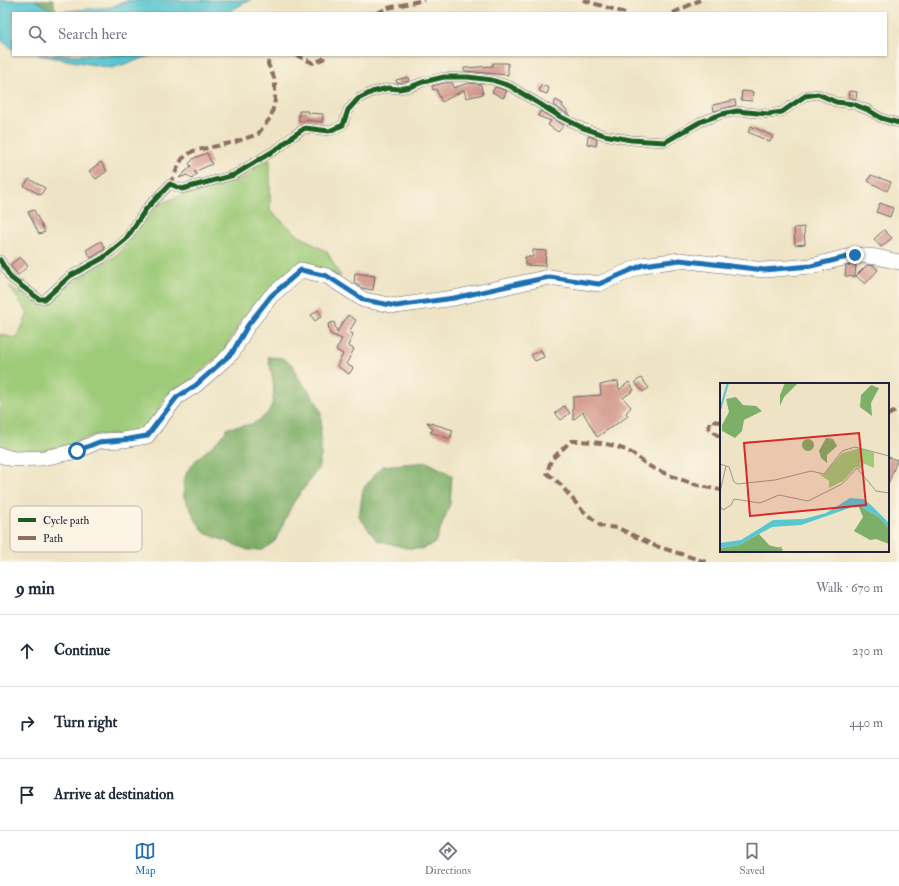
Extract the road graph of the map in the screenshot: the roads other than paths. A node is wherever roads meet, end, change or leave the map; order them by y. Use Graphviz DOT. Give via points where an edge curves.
graph roads {
  1 [pos="899,123"];
  2 [pos="0,260"];
  3 [pos="899,262"];
  4 [pos="0,455"];
  1 -- 2 [label="street" via="881,118 853,104 836,102 818,94 805,96 782,112 768,114 737,111 722,114 700,122 666,142 631,140 583,128 510,86 492,80 444,77 410,87 372,92 358,99 348,110 343,125 329,131 305,128 280,148 234,175 182,189 170,184 146,209 126,239 103,258 70,276 45,299 40,299 11,278"];
  3 -- 4 [label="main road" via="855,255 811,266 764,270 680,260 643,265 599,284 549,277 454,298 396,306 364,300 327,276 301,270 271,296 248,325 232,353 196,385 177,397 147,436 99,442 77,451 43,458 13,459"];
}
